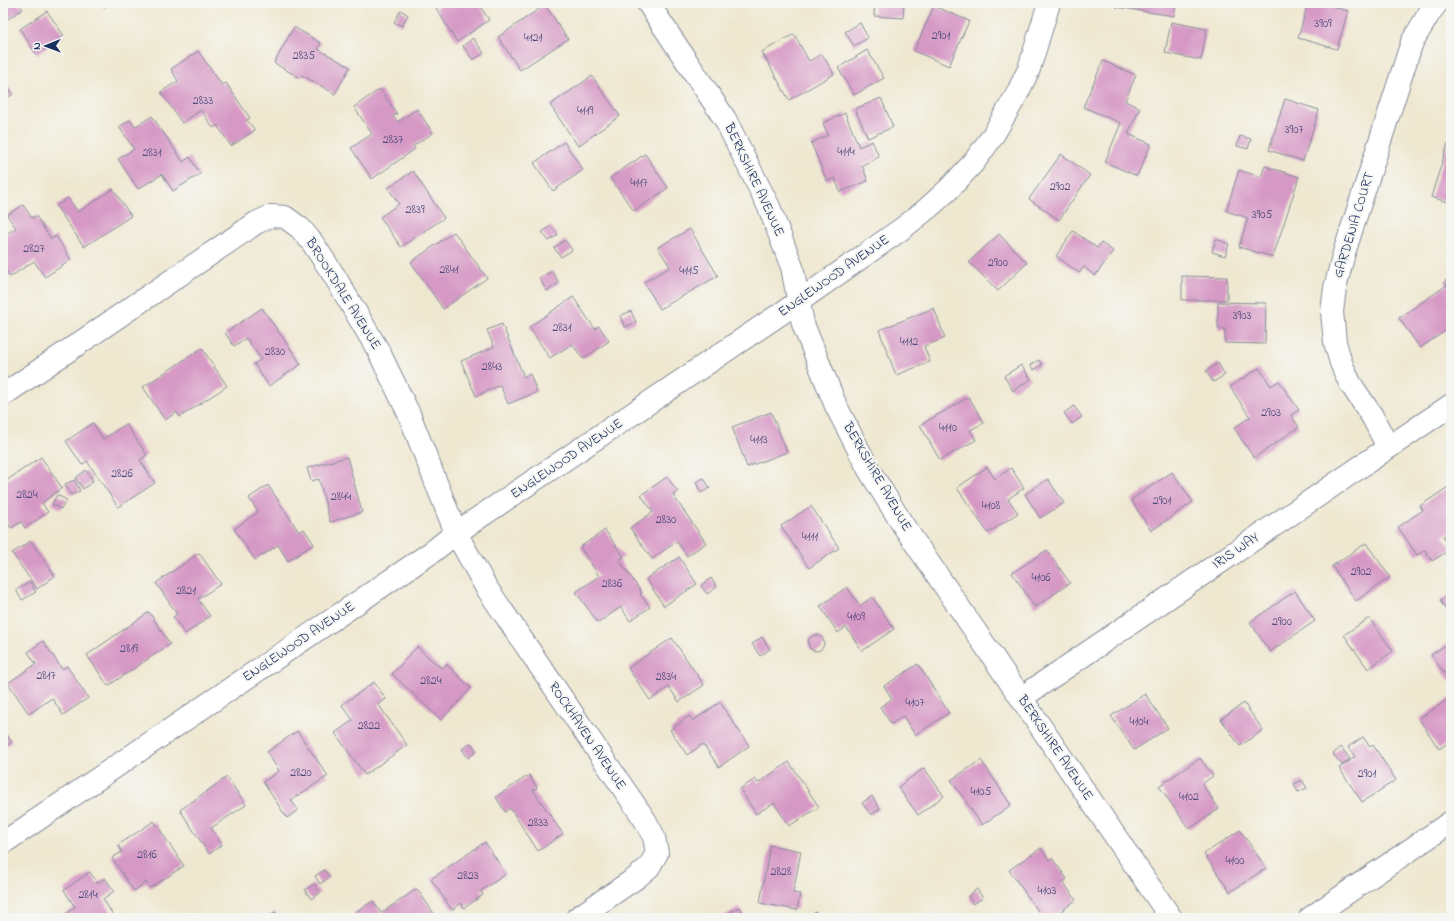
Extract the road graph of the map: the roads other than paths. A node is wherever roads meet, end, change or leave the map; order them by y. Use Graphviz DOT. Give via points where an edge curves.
graph roads {
  1 [pos="648,3"];
  2 [pos="1049,3"];
  3 [pos="1437,3"];
  4 [pos="798,302"];
  5 [pos="3,395"];
  6 [pos="1451,405"];
  7 [pos="1388,447"];
  8 [pos="456,534"];
  9 [pos="1021,698"];
  10 [pos="1451,822"];
  11 [pos="3,843"];
  12 [pos="578,918"];
  13 [pos="1171,918"];
  14 [pos="1310,918"];
  1 -- 4 [label="street, BERKSHIRE AVENUE" via="725,119 769,207 792,266"];
  2 -- 4 [label="street, ENGLEWOOD AVENUE" via="1029,69 1016,96 974,162 949,189 903,228"];
  3 -- 7 [label="street, GARDENIA COURT" via="1412,42 1334,288 1334,334 1341,363"];
  4 -- 8 [label="street, ENGLEWOOD AVENUE"];
  4 -- 9 [label="street, BERKSHIRE AVENUE" via="803,324 836,406 869,470 903,525"];
  5 -- 8 [label="street, BROOKDALE AVENUE" via="256,223 271,216 285,217 300,228 312,242 378,350 409,414"];
  6 -- 7 [label="street, IRIS WAY"];
  7 -- 9 [label="street, IRIS WAY"];
  8 -- 11 [label="street, ENGLEWOOD AVENUE"];
  8 -- 12 [label="street, ROCKHAVEN AVENUE" via="486,586 654,837 657,854 649,867"];
  9 -- 13 [label="street, BERKSHIRE AVENUE"];
  10 -- 14 [label="street"];
}
